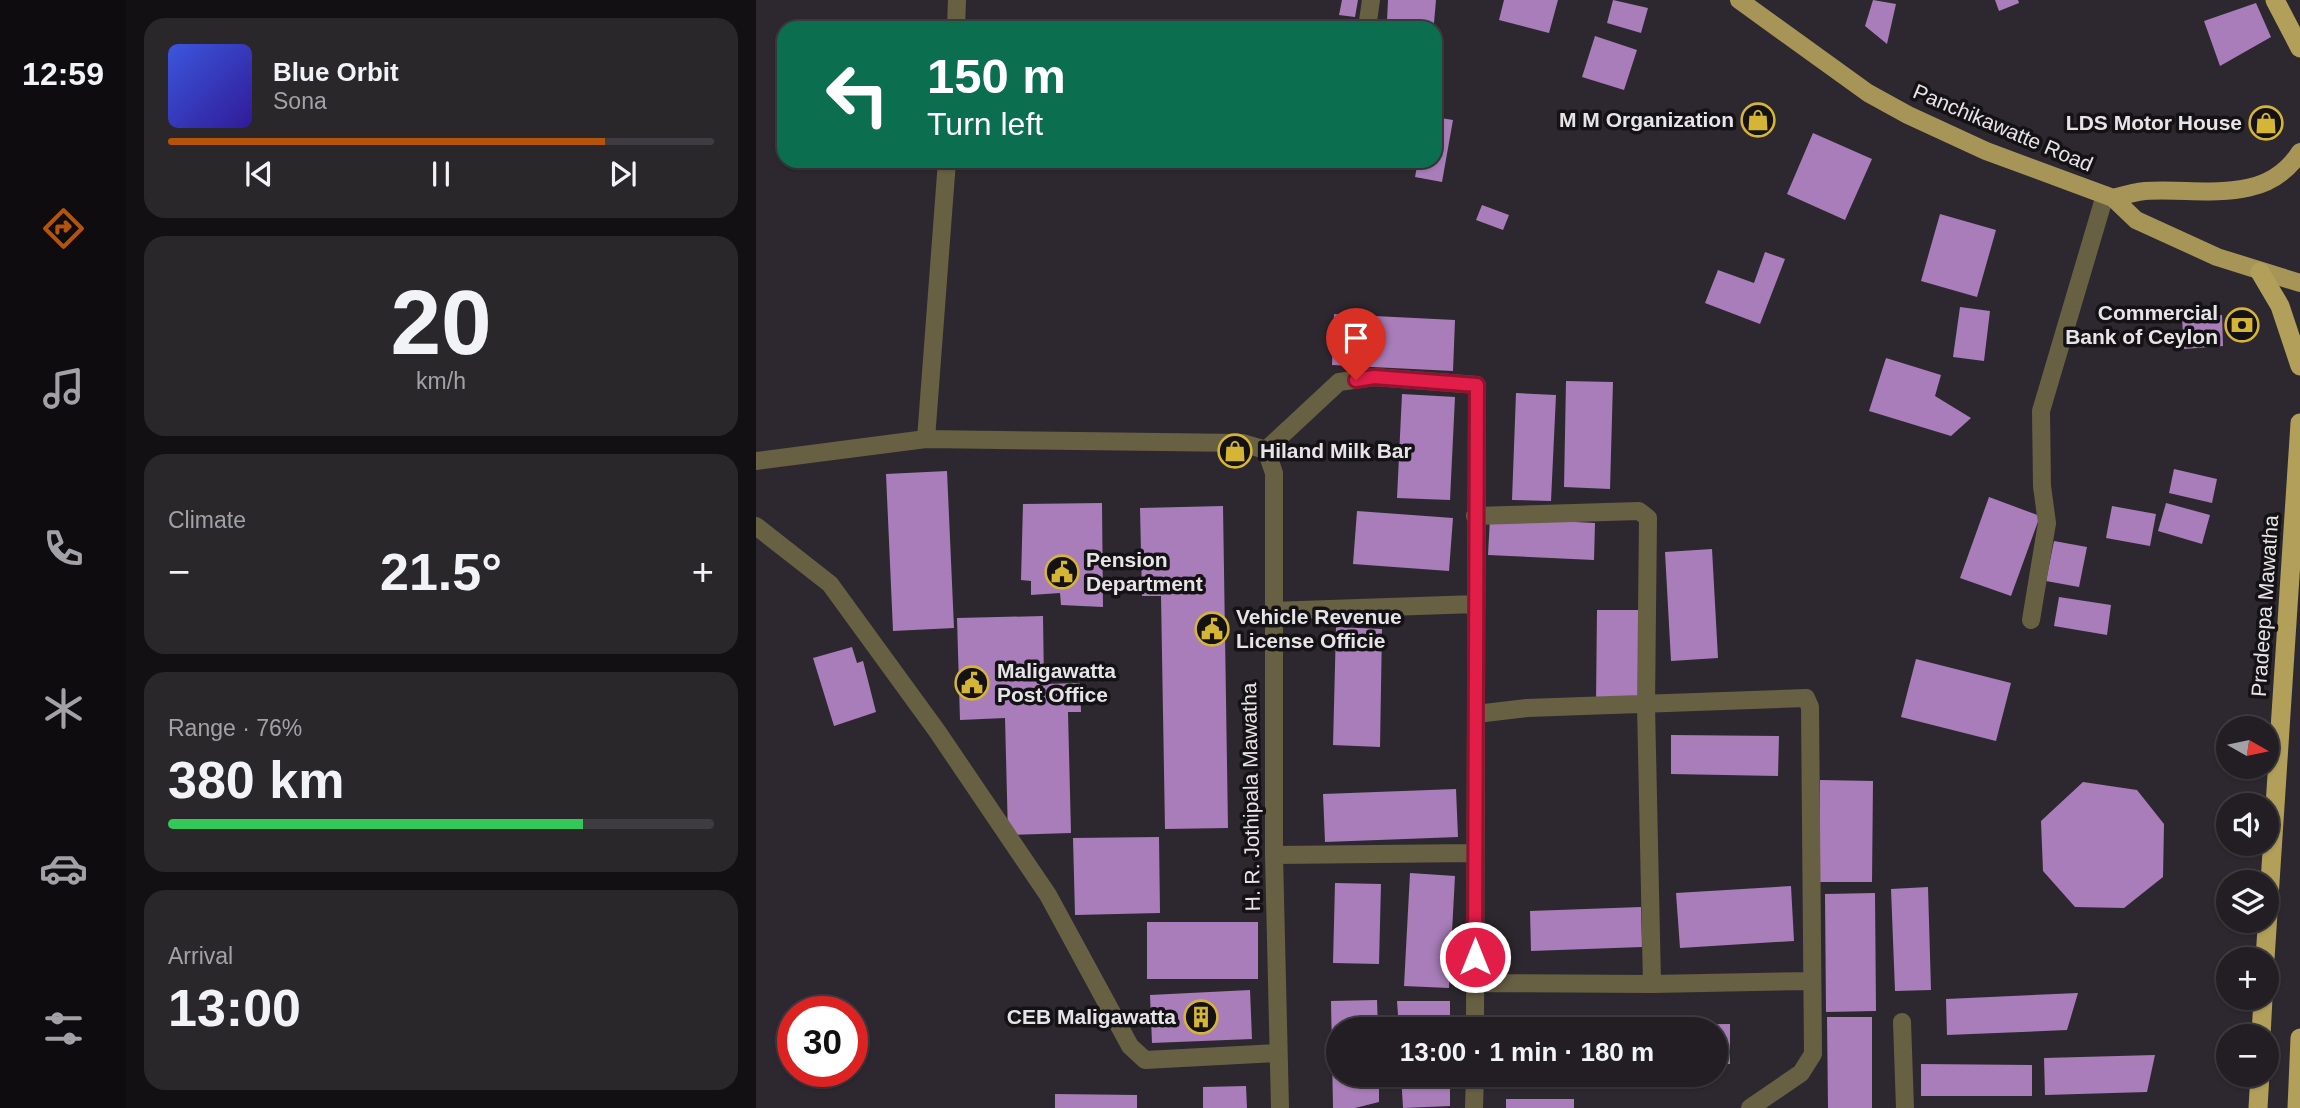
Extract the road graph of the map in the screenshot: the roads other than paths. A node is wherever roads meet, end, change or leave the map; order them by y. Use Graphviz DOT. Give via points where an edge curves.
graph roads {
  1 [pos="957,0"];
  2 [pos="1371,0"];
  3 [pos="1739,0"];
  4 [pos="2276,0"];
  5 [pos="956,21"];
  6 [pos="1368,21"];
  7 [pos="2300,48"];
  8 [pos="2300,152"];
  9 [pos="946,168"];
  10 [pos="2109,196"];
  11 [pos="2260,272"];
  12 [pos="2300,284"];
  13 [pos="2300,366"];
  14 [pos="2300,423"];
  15 [pos="926,439"];
  16 [pos="1266,450"];
  17 [pos="756,461"];
  18 [pos="1475,516"];
  19 [pos="756,526"];
  20 [pos="1476,604"];
  21 [pos="1272,611"];
  22 [pos="2031,620"];
  23 [pos="1646,705"];
  24 [pos="1476,714"];
  25 [pos="1475,853"];
  26 [pos="1274,855"];
  27 [pos="2266,947"];
  28 [pos="1811,981"];
  29 [pos="1475,983"];
  30 [pos="1652,985"];
  31 [pos="1475,1017"];
  32 [pos="1902,1021"];
  33 [pos="2300,1038"];
  34 [pos="1278,1053"];
  35 [pos="1475,1087"];
  36 [pos="2259,1087"];
  37 [pos="1280,1108"];
  38 [pos="1474,1108"];
  39 [pos="1750,1108"];
  40 [pos="1905,1108"];
  41 [pos="2258,1108"];
  42 [pos="2297,1108"];
  1 -- 5 [label="street"];
  2 -- 6 [label="street"];
  3 -- 10 [label="main road, Panchikawatte Road" via="1868,93 1908,115 1986,151"];
  4 -- 7 [label="highway"];
  8 -- 10 [label="main road" via="2266,183 2219,193 2143,191"];
  9 -- 15 [label="street"];
  10 -- 11 [label="main road, Panchikawatte Road" via="2136,220"];
  10 -- 22 [label="street" via="2041,411 2047,523"];
  11 -- 12 [label="main road, Panchikawatte Road"];
  11 -- 13 [label="highway" via="2280,306"];
  14 -- 27 [label="highway, Pradeepa Mawatha"];
  15 -- 16 [label="street" via="1242,443"];
  15 -- 17 [label="street"];
  16 -- 18 [label="street" via="1339,382 1374,377 1477,385"];
  16 -- 21 [label="street, H. R. Jothipala Mawatha" via="1274,473"];
  18 -- 20 [label="street"];
  18 -- 23 [label="street" via="1639,511 1648,518"];
  19 -- 34 [label="street" via="830,584 930,721 1048,895 1130,1046 1145,1059"];
  20 -- 21 [label="street"];
  20 -- 24 [label="street"];
  21 -- 26 [label="street, H. R. Jothipala Mawatha"];
  23 -- 24 [label="street"];
  23 -- 28 [label="street" via="1805,698 1810,707"];
  23 -- 30 [label="street"];
  24 -- 25 [label="street"];
  25 -- 26 [label="street"];
  25 -- 29 [label="street"];
  26 -- 34 [label="street, H. R. Jothipala Mawatha"];
  28 -- 30 [label="street"];
  28 -- 39 [label="street" via="1813,1054 1801,1073"];
  29 -- 30 [label="street"];
  29 -- 31 [label="street"];
  32 -- 40 [label="street"];
  33 -- 42 [label="highway"];
  34 -- 37 [label="street, H. R. Jothipala Mawatha"];
  35 -- 38 [label="street"];
  36 -- 41 [label="highway"];
}
